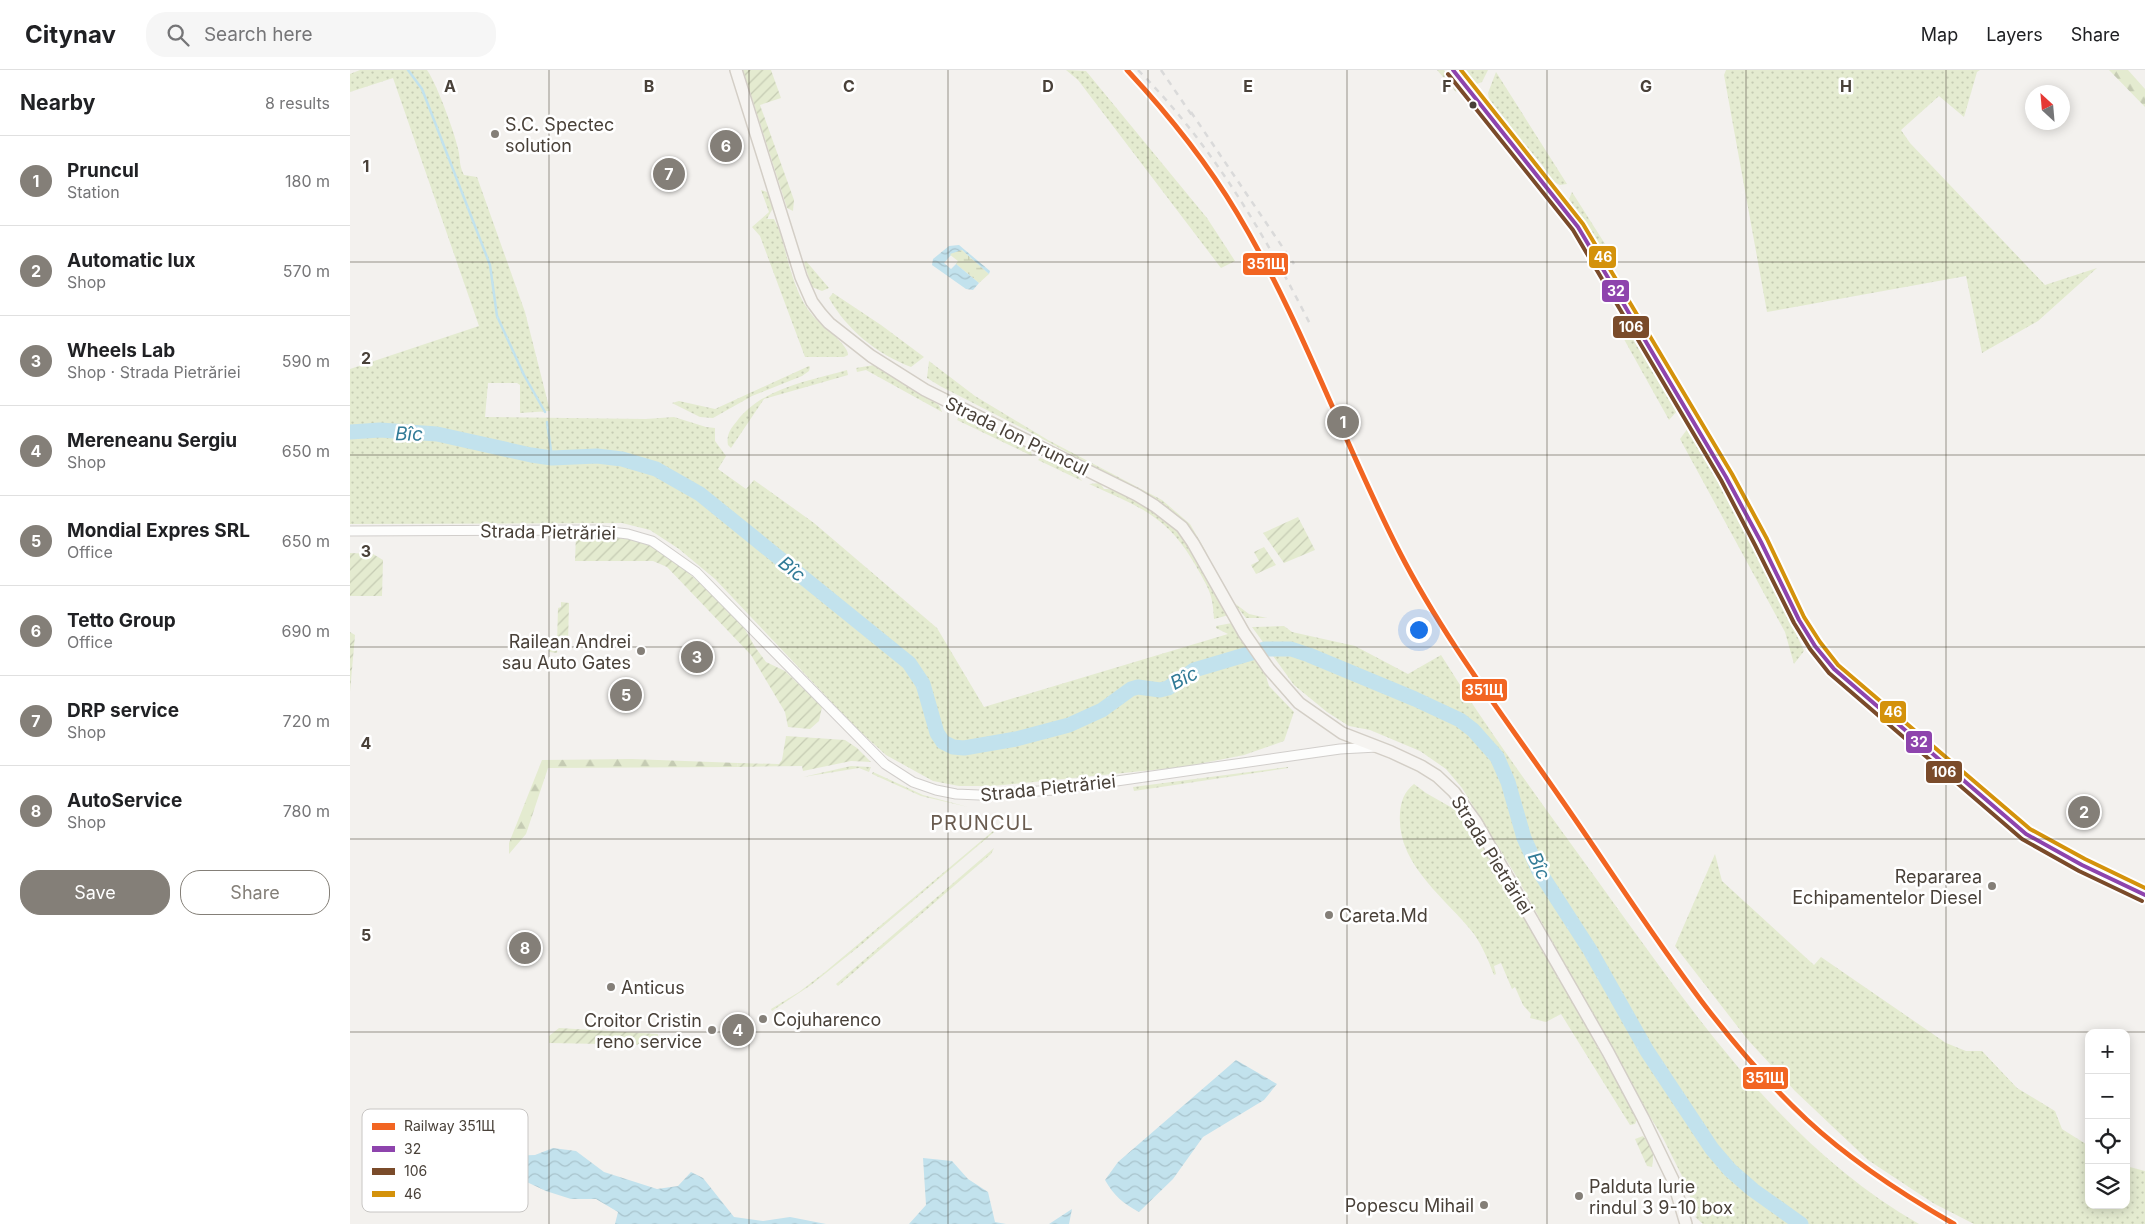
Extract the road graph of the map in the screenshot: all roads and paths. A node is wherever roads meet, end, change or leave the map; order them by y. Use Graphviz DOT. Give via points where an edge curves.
graph roads {
  1 [pos="736,70"];
  2 [pos="1454,70"];
  3 [pos="350,531"];
  4 [pos="1377,747"];
  5 [pos="2145,895"];
  6 [pos="1643,1118"];
  7 [pos="1686,1224"];
  8 [pos="1693,1224"];
  1 -- 4 [label="street, Strada Ion Pruncul" via="801,277 821,314 860,348 925,390 1137,495 1168,515 1194,543 1244,633 1269,669 1299,703 1342,733"];
  2 -- 5 [label="street" via="1578,227 1726,477 1799,620 1834,669 2026,834"];
  3 -- 4 [label="street, Strada Pietrăriei" via="594,530 634,535 652,541 696,572 885,764 913,782 936,790 979,796 1054,790 1340,749"];
  4 -- 6 [label="street, Strada Pietrăriei" via="1436,776 1454,792 1476,822"];
  6 -- 7 [label="street, Strada Pietrăriei" via="1672,1180"];
  6 -- 8 [label="street, Strada Pietrăriei" via="1659,1138 1676,1171"];
}
